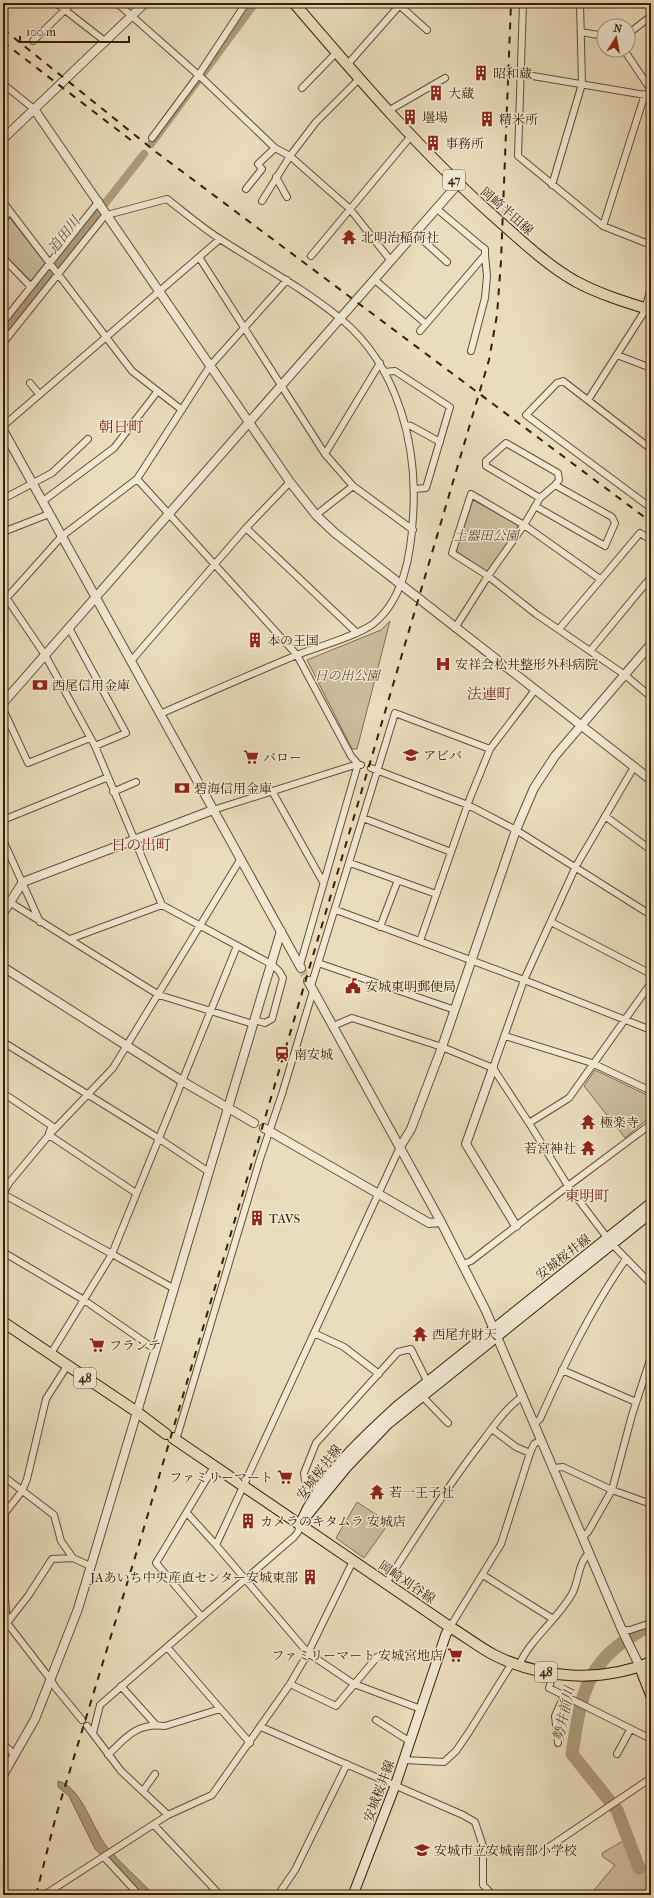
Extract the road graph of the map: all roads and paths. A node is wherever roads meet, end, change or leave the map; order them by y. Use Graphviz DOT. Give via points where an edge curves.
graph roads {
  1 [pos="56,3"];
  2 [pos="72,3"];
  3 [pos="117,3"];
  4 [pos="145,3"];
  5 [pos="246,3"];
  6 [pos="294,3"];
  7 [pos="523,3"];
  8 [pos="580,3"];
  9 [pos="398,4"];
  10 [pos="65,10"];
  11 [pos="132,16"];
  12 [pos="651,16"];
  13 [pos="636,28"];
  14 [pos="427,30"];
  15 [pos="581,32"];
  16 [pos="596,35"];
  17 [pos="33,41"];
  18 [pos="106,42"];
  19 [pos="336,53"];
  20 [pos="629,58"];
  21 [pos="347,65"];
  22 [pos="521,74"];
  23 [pos="200,77"];
  24 [pos="445,78"];
  25 [pos="359,79"];
  26 [pos="3,84"];
  27 [pos="582,84"];
  28 [pos="302,88"];
  29 [pos="651,90"];
  30 [pos="648,95"];
  31 [pos="34,109"];
  32 [pos="388,111"];
  33 [pos="411,136"];
  34 [pos="152,138"];
  35 [pos="3,139"];
  36 [pos="275,148"];
  37 [pos="290,156"];
  38 [pos="276,177"];
  39 [pos="458,184"];
  40 [pos="552,185"];
  41 [pos="246,188"];
  42 [pos="287,197"];
  43 [pos="99,201"];
  44 [pos="262,201"];
  45 [pos="3,202"];
  46 [pos="350,209"];
  47 [pos="437,209"];
  48 [pos="10,211"];
  49 [pos="107,215"];
  50 [pos="3,219"];
  51 [pos="603,226"];
  52 [pos="415,233"];
  53 [pos="220,239"];
  54 [pos="651,245"];
  55 [pos="485,255"];
  56 [pos="311,256"];
  57 [pos="199,257"];
  58 [pos="3,258"];
  59 [pos="391,261"];
  60 [pos="447,262"];
  61 [pos="50,263"];
  62 [pos="58,274"];
  63 [pos="287,280"];
  64 [pos="375,280"];
  65 [pos="31,287"];
  66 [pos="160,290"];
  67 [pos="651,292"];
  68 [pos="648,309"];
  69 [pos="341,319"];
  70 [pos="3,322"];
  71 [pos="426,324"];
  72 [pos="244,328"];
  73 [pos="3,330"];
  74 [pos="420,331"];
  75 [pos="9,336"];
  76 [pos="107,338"];
  77 [pos="3,343"];
  78 [pos="471,351"];
  79 [pos="617,356"];
  80 [pos="380,364"];
  81 [pos="210,366"];
  82 [pos="651,368"];
  83 [pos="384,372"];
  84 [pos="30,383"];
  85 [pos="282,387"];
  86 [pos="157,392"];
  87 [pos="40,394"];
  88 [pos="588,400"];
  89 [pos="182,410"];
  90 [pos="250,423"];
  91 [pos="406,425"];
  92 [pos="3,426"];
  93 [pos="3,430"];
  94 [pos="88,439"];
  95 [pos="440,442"];
  96 [pos="651,449"];
  97 [pos="325,454"];
  98 [pos="137,479"];
  99 [pos="290,482"];
  100 [pos="34,484"];
  101 [pos="555,485"];
  102 [pos="354,486"];
  103 [pos="415,489"];
  104 [pos="540,498"];
  105 [pos="3,499"];
  106 [pos="42,501"];
  107 [pos="535,506"];
  108 [pos="651,508"];
  109 [pos="49,514"];
  110 [pos="170,514"];
  111 [pos="316,515"];
  112 [pos="524,525"];
  113 [pos="246,528"];
  114 [pos="412,530"];
  115 [pos="3,532"];
  116 [pos="62,536"];
  117 [pos="651,540"];
  118 [pos="215,565"];
  119 [pos="488,576"];
  120 [pos="651,577"];
  121 [pos="600,580"];
  122 [pos="401,586"];
  123 [pos="4,598"];
  124 [pos="96,598"];
  125 [pos="69,628"];
  126 [pos="455,628"];
  127 [pos="559,629"];
  128 [pos="356,632"];
  129 [pos="651,644"];
  130 [pos="590,651"];
  131 [pos="297,655"];
  132 [pos="45,656"];
  133 [pos="131,660"];
  134 [pos="625,675"];
  135 [pos="535,690"];
  136 [pos="651,697"];
  137 [pos="3,703"];
  138 [pos="3,709"];
  139 [pos="160,714"];
  140 [pos="580,726"];
  141 [pos="90,738"];
  142 [pos="95,746"];
  143 [pos="490,749"];
  144 [pos="360,765"];
  145 [pos="634,767"];
  146 [pos="374,769"];
  147 [pos="106,778"];
  148 [pos="651,780"];
  149 [pos="136,782"];
  150 [pos="272,791"];
  151 [pos="113,792"];
  152 [pos="468,804"];
  153 [pos="213,810"];
  154 [pos="605,816"];
  155 [pos="363,818"];
  156 [pos="3,820"];
  157 [pos="516,830"];
  158 [pos="3,840"];
  159 [pos="134,840"];
  160 [pos="651,850"];
  161 [pos="451,852"];
  162 [pos="240,860"];
  163 [pos="350,863"];
  164 [pos="576,866"];
  165 [pos="398,880"];
  166 [pos="23,882"];
  167 [pos="323,882"];
  168 [pos="436,894"];
  169 [pos="6,901"];
  170 [pos="162,905"];
  171 [pos="336,910"];
  172 [pos="3,913"];
  173 [pos="651,915"];
  174 [pos="40,922"];
  175 [pos="551,922"];
  176 [pos="200,926"];
  177 [pos="380,926"];
  178 [pos="281,931"];
  179 [pos="70,940"];
  180 [pos="420,941"];
  181 [pos="237,946"];
  182 [pos="471,962"];
  183 [pos="318,963"];
  184 [pos="271,964"];
  185 [pos="301,966"];
  186 [pos="3,967"];
  187 [pos="651,974"];
  188 [pos="524,980"];
  189 [pos="651,983"];
  190 [pos="311,986"];
  191 [pos="159,995"];
  192 [pos="454,1010"];
  193 [pos="210,1011"];
  194 [pos="625,1019"];
  195 [pos="253,1022"];
  196 [pos="333,1026"];
  197 [pos="651,1030"];
  198 [pos="505,1036"];
  199 [pos="3,1042"];
  200 [pos="128,1046"];
  201 [pos="442,1047"];
  202 [pos="592,1063"];
  203 [pos="492,1068"];
  204 [pos="182,1081"];
  205 [pos="651,1091"];
  206 [pos="3,1093"];
  207 [pos="88,1096"];
  208 [pos="229,1107"];
  209 [pos="254,1123"];
  210 [pos="529,1123"];
  211 [pos="651,1124"];
  212 [pos="267,1130"];
  213 [pos="49,1135"];
  214 [pos="158,1138"];
  215 [pos="400,1147"];
  216 [pos="209,1172"];
  217 [pos="3,1179"];
  218 [pos="9,1183"];
  219 [pos="568,1186"];
  220 [pos="136,1193"];
  221 [pos="3,1194"];
  222 [pos="378,1195"];
  223 [pos="651,1203"];
  224 [pos="651,1213"];
  225 [pos="441,1222"];
  226 [pos="516,1226"];
  227 [pos="610,1241"];
  228 [pos="3,1252"];
  229 [pos="112,1254"];
  230 [pos="626,1259"];
  231 [pos="463,1264"];
  232 [pos="651,1284"];
  233 [pos="173,1288"];
  234 [pos="84,1300"];
  235 [pos="3,1322"];
  236 [pos="493,1327"];
  237 [pos="314,1333"];
  238 [pos="498,1336"];
  239 [pos="156,1350"];
  240 [pos="50,1355"];
  241 [pos="651,1357"];
  242 [pos="67,1366"];
  243 [pos="562,1370"];
  244 [pos="379,1374"];
  245 [pos="428,1381"];
  246 [pos="422,1396"];
  247 [pos="523,1396"];
  248 [pos="636,1402"];
  249 [pos="137,1412"];
  250 [pos="448,1423"];
  251 [pos="534,1424"];
  252 [pos="492,1429"];
  253 [pos="172,1437"];
  254 [pos="541,1440"];
  255 [pos="530,1453"];
  256 [pos="215,1465"];
  257 [pos="554,1468"];
  258 [pos="3,1476"];
  259 [pos="245,1486"];
  260 [pos="321,1487"];
  261 [pos="612,1490"];
  262 [pos="22,1491"];
  263 [pos="651,1504"];
  264 [pos="187,1513"];
  265 [pos="4,1514"];
  266 [pos="300,1524"];
  267 [pos="583,1538"];
  268 [pos="216,1545"];
  269 [pos="589,1553"];
  270 [pos="73,1558"];
  271 [pos="353,1561"];
  272 [pos="90,1566"];
  273 [pos="483,1575"];
  274 [pos="244,1579"];
  275 [pos="386,1583"];
  276 [pos="201,1616"];
  277 [pos="553,1619"];
  278 [pos="651,1623"];
  279 [pos="5,1625"];
  280 [pos="450,1627"];
  281 [pos="622,1630"];
  282 [pos="167,1647"];
  283 [pos="308,1653"];
  284 [pos="378,1657"];
  285 [pos="651,1662"];
  286 [pos="515,1664"];
  287 [pos="640,1666"];
  288 [pos="553,1674"];
  289 [pos="51,1680"];
  290 [pos="290,1684"];
  291 [pos="354,1684"];
  292 [pos="121,1686"];
  293 [pos="651,1695"];
  294 [pos="564,1696"];
  295 [pos="220,1709"];
  296 [pos="421,1709"];
  297 [pos="82,1720"];
  298 [pos="376,1720"];
  299 [pos="156,1725"];
  300 [pos="87,1726"];
  301 [pos="261,1727"];
  302 [pos="630,1730"];
  303 [pos="93,1733"];
  304 [pos="651,1739"];
  305 [pos="409,1741"];
  306 [pos="250,1743"];
  307 [pos="558,1743"];
  308 [pos="3,1744"];
  309 [pos="14,1754"];
  310 [pos="617,1754"];
  311 [pos="108,1755"];
  312 [pos="404,1760"];
  313 [pos="347,1764"];
  314 [pos="155,1774"];
  315 [pos="3,1775"];
  316 [pos="651,1778"];
  317 [pos="395,1786"];
  318 [pos="143,1792"];
  319 [pos="168,1815"];
  320 [pos="154,1825"];
  321 [pos="543,1852"];
  322 [pos="104,1857"];
  323 [pos="44,1895"];
  324 [pos="139,1895"];
  325 [pos="220,1895"];
  326 [pos="278,1895"];
  327 [pos="353,1895"];
  328 [pos="493,1895"];
  1 -- 10 [label="street"];
  2 -- 10 [label="street"];
  3 -- 11 [label="street"];
  4 -- 11 [label="street"];
  5 -- 23 [label="street"];
  6 -- 19 [label="main road, 岡崎半田線 / 47"];
  7 -- 22 [label="street"];
  8 -- 15 [label="street"];
  9 -- 14 [label="street"];
  9 -- 21 [label="street"];
  10 -- 17 [label="street"];
  10 -- 18 [label="street"];
  11 -- 18 [label="street"];
  11 -- 23 [label="street"];
  12 -- 13 [label="street"];
  15 -- 16 [label="street"];
  15 -- 27 [label="street"];
  18 -- 31 [label="street"];
  19 -- 21 [label="main road, 岡崎半田線 / 47"];
  19 -- 28 [label="street"];
  20 -- 29 [label="street"];
  21 -- 25 [label="main road, 岡崎半田線 / 47"];
  22 -- 27 [label="street"];
  22 -- 40 [label="street" via="518,156"];
  23 -- 34 [label="street"];
  23 -- 36 [label="street"];
  24 -- 32 [label="street"];
  25 -- 32 [label="main road, 岡崎半田線 / 47"];
  25 -- 37 [label="street" via="316,122"];
  26 -- 31 [label="street"];
  27 -- 30 [label="street"];
  27 -- 40 [label="street"];
  30 -- 51 [label="street"];
  31 -- 35 [label="street"];
  31 -- 43 [label="street"];
  32 -- 33 [label="main road, 岡崎半田線 / 47"];
  33 -- 39 [label="main road, 岡崎半田線 / 47"];
  33 -- 46 [label="street"];
  36 -- 37 [label="street"];
  36 -- 41 [label="street" via="258,164 262,169"];
  37 -- 38 [label="street"];
  37 -- 46 [label="street"];
  38 -- 42 [label="street"];
  38 -- 44 [label="street"];
  39 -- 47 [label="street"];
  39 -- 68 [label="main road, 岡崎半田線 / 47" via="550,264 575,281 608,296"];
  40 -- 51 [label="street"];
  43 -- 49 [label="street"];
  43 -- 61 [label="street"];
  45 -- 48 [label="street"];
  46 -- 56 [label="street"];
  46 -- 59 [label="street"];
  47 -- 52 [label="street"];
  47 -- 55 [label="street" via="485,249"];
  48 -- 50 [label="street"];
  48 -- 61 [label="street"];
  49 -- 53 [label="street" via="167,199"];
  49 -- 62 [label="street"];
  49 -- 66 [label="street"];
  51 -- 54 [label="street"];
  52 -- 59 [label="street"];
  52 -- 60 [label="street"];
  53 -- 57 [label="street"];
  53 -- 63 [label="street"];
  55 -- 71 [label="street"];
  55 -- 78 [label="street" via="485,298"];
  57 -- 66 [label="street"];
  57 -- 72 [label="street"];
  58 -- 65 [label="street"];
  59 -- 64 [label="street"];
  61 -- 62 [label="street"];
  61 -- 65 [label="street"];
  62 -- 75 [label="street"];
  62 -- 76 [label="street"];
  63 -- 69 [label="street"];
  63 -- 72 [label="street"];
  64 -- 69 [label="street"];
  64 -- 71 [label="street"];
  65 -- 70 [label="street"];
  66 -- 76 [label="street"];
  66 -- 81 [label="street"];
  67 -- 68 [label="street"];
  68 -- 79 [label="street"];
  69 -- 80 [label="street" via="358,334"];
  69 -- 85 [label="street"];
  71 -- 74 [label="street"];
  72 -- 81 [label="street"];
  72 -- 85 [label="street"];
  73 -- 75 [label="street"];
  75 -- 77 [label="street"];
  76 -- 86 [label="street" via="132,372"];
  76 -- 87 [label="street"];
  79 -- 82 [label="street"];
  79 -- 88 [label="street"];
  80 -- 83 [label="street"];
  80 -- 97 [label="street"];
  81 -- 89 [label="street"];
  81 -- 90 [label="street"];
  83 -- 91 [label="street"];
  83 -- 95 [label="street" via="395,371 450,407"];
  84 -- 87 [label="street"];
  85 -- 90 [label="street"];
  85 -- 97 [label="street"];
  86 -- 89 [label="street"];
  86 -- 106 [label="street" via="114,448"];
  87 -- 92 [label="street"];
  88 -- 96 [label="street"];
  88 -- 108 [label="street" via="563,381 557,382 526,415"];
  89 -- 98 [label="street"];
  90 -- 99 [label="street"];
  90 -- 110 [label="street"];
  91 -- 95 [label="street"];
  91 -- 103 [label="street"];
  93 -- 100 [label="street"];
  94 -- 100 [label="street" via="52,473"];
  95 -- 103 [label="street" via="426,488"];
  97 -- 102 [label="street"];
  98 -- 110 [label="street"];
  98 -- 116 [label="street"];
  99 -- 111 [label="street"];
  99 -- 113 [label="street"];
  100 -- 105 [label="street"];
  100 -- 106 [label="street"];
  101 -- 104 [label="street"];
  101 -- 104 [label="street" via="559,480 558,474 506,443 486,461 486,466"];
  101 -- 107 [label="street" via="612,517 615,523 605,546"];
  102 -- 111 [label="street"];
  102 -- 114 [label="street"];
  103 -- 114 [label="street"];
  104 -- 107 [label="street"];
  106 -- 109 [label="street"];
  107 -- 112 [label="street"];
  109 -- 115 [label="street"];
  109 -- 116 [label="street"];
  110 -- 118 [label="street"];
  110 -- 124 [label="street"];
  111 -- 122 [label="street"];
  112 -- 119 [label="street"];
  112 -- 119 [label="street" via="471,494 452,553"];
  112 -- 121 [label="street"];
  113 -- 118 [label="street"];
  113 -- 128 [label="street"];
  114 -- 122 [label="street"];
  116 -- 123 [label="street"];
  116 -- 124 [label="street"];
  117 -- 121 [label="street" via="640,533"];
  118 -- 131 [label="street"];
  118 -- 133 [label="street"];
  119 -- 126 [label="street"];
  119 -- 127 [label="street"];
  120 -- 130 [label="street"];
  121 -- 127 [label="street"];
  122 -- 126 [label="street"];
  122 -- 128 [label="street" via="383,615 371,625"];
  123 -- 132 [label="street"];
  124 -- 125 [label="street"];
  124 -- 133 [label="street"];
  125 -- 132 [label="street"];
  125 -- 142 [label="street" via="126,733"];
  126 -- 135 [label="street"];
  127 -- 130 [label="street"];
  128 -- 131 [label="street"];
  129 -- 134 [label="street"];
  130 -- 134 [label="street"];
  131 -- 139 [label="street"];
  131 -- 144 [label="street" via="347,749"];
  132 -- 137 [label="street"];
  132 -- 141 [label="street"];
  133 -- 139 [label="street"];
  134 -- 136 [label="street"];
  134 -- 140 [label="street"];
  135 -- 140 [label="street"];
  135 -- 143 [label="street"];
  138 -- 141 [label="street" via="28,763"];
  139 -- 153 [label="street"];
  140 -- 145 [label="street"];
  140 -- 157 [label="street" via="545,770 534,788"];
  141 -- 142 [label="street"];
  142 -- 147 [label="street"];
  143 -- 146 [label="street" via="395,714"];
  143 -- 152 [label="street"];
  144 -- 150 [label="street"];
  144 -- 167 [label="street"];
  145 -- 148 [label="street"];
  145 -- 154 [label="street"];
  146 -- 152 [label="street"];
  146 -- 155 [label="street"];
  147 -- 151 [label="street"];
  147 -- 156 [label="street"];
  149 -- 151 [label="street"];
  150 -- 153 [label="street"];
  150 -- 167 [label="street"];
  151 -- 159 [label="street"];
  152 -- 157 [label="street"];
  152 -- 161 [label="street"];
  153 -- 159 [label="street"];
  153 -- 162 [label="street"];
  154 -- 160 [label="street"];
  154 -- 164 [label="street"];
  155 -- 161 [label="street"];
  155 -- 163 [label="street"];
  157 -- 164 [label="street"];
  157 -- 182 [label="street"];
  158 -- 166 [label="street"];
  159 -- 166 [label="street"];
  159 -- 170 [label="street"];
  161 -- 168 [label="street"];
  162 -- 176 [label="street"];
  162 -- 178 [label="street"];
  163 -- 165 [label="street"];
  163 -- 171 [label="street"];
  164 -- 173 [label="street"];
  164 -- 175 [label="street"];
  165 -- 168 [label="street"];
  165 -- 177 [label="street"];
  166 -- 169 [label="street"];
  166 -- 174 [label="street"];
  167 -- 185 [label="street"];
  168 -- 180 [label="street"];
  169 -- 172 [label="street"];
  169 -- 174 [label="street"];
  170 -- 176 [label="street"];
  170 -- 179 [label="street"];
  171 -- 177 [label="street"];
  171 -- 183 [label="street"];
  174 -- 179 [label="street"];
  175 -- 187 [label="street"];
  175 -- 188 [label="street"];
  176 -- 181 [label="street"];
  176 -- 191 [label="street"];
  177 -- 180 [label="street"];
  178 -- 184 [label="street"];
  178 -- 185 [label="street"];
  179 -- 191 [label="street"];
  180 -- 182 [label="street"];
  181 -- 184 [label="street"];
  181 -- 193 [label="street"];
  182 -- 188 [label="street"];
  182 -- 192 [label="street"];
  183 -- 190 [label="street"];
  183 -- 192 [label="street"];
  184 -- 195 [label="street"];
  184 -- 195 [label="street" via="283,978 272,1019 265,1023"];
  186 -- 200 [label="street"];
  188 -- 194 [label="street"];
  188 -- 198 [label="street"];
  189 -- 194 [label="street"];
  190 -- 196 [label="street"];
  190 -- 212 [label="street" via="282,1094"];
  191 -- 193 [label="street"];
  191 -- 200 [label="street"];
  192 -- 201 [label="street"];
  193 -- 195 [label="street"];
  193 -- 204 [label="street"];
  194 -- 197 [label="street"];
  194 -- 202 [label="street"];
  195 -- 208 [label="street"];
  196 -- 201 [label="street" via="352,1018"];
  196 -- 215 [label="street"];
  198 -- 202 [label="street"];
  198 -- 203 [label="street"];
  199 -- 207 [label="street"];
  200 -- 204 [label="street"];
  200 -- 207 [label="street" via="113,1068"];
  201 -- 203 [label="street"];
  201 -- 215 [label="street" via="411,1129"];
  202 -- 205 [label="street"];
  202 -- 210 [label="street" via="569,1098"];
  203 -- 210 [label="street"];
  203 -- 226 [label="street" via="466,1144"];
  204 -- 208 [label="street"];
  204 -- 214 [label="street"];
  206 -- 213 [label="street" via="52,1126"];
  207 -- 213 [label="street"];
  207 -- 214 [label="street"];
  208 -- 209 [label="street"];
  208 -- 216 [label="street"];
  210 -- 219 [label="street"];
  211 -- 219 [label="street"];
  212 -- 222 [label="street"];
  212 -- 253 [label="street"];
  213 -- 218 [label="street"];
  213 -- 220 [label="street"];
  214 -- 216 [label="street"];
  214 -- 220 [label="street"];
  215 -- 222 [label="street"];
  215 -- 225 [label="street"];
  216 -- 233 [label="street"];
  217 -- 218 [label="street"];
  218 -- 221 [label="street"];
  219 -- 226 [label="street"];
  219 -- 227 [label="street"];
  220 -- 229 [label="street"];
  221 -- 229 [label="street"];
  222 -- 225 [label="street" via="429,1223"];
  222 -- 237 [label="street"];
  223 -- 227 [label="main road, 安城桜井線"];
  224 -- 227 [label="main road, 安城桜井線"];
  225 -- 231 [label="street"];
  226 -- 231 [label="street" via="471,1261"];
  227 -- 230 [label="street"];
  227 -- 236 [label="main road, 安城桜井線"];
  227 -- 238 [label="main road, 安城桜井線"];
  228 -- 234 [label="street"];
  229 -- 233 [label="street"];
  229 -- 234 [label="street"];
  230 -- 232 [label="street"];
  230 -- 243 [label="street" via="598,1300"];
  231 -- 236 [label="street"];
  233 -- 239 [label="street"];
  234 -- 239 [label="street"];
  234 -- 240 [label="street"];
  235 -- 240 [label="main road, 岡崎刈谷線 / 48"];
  236 -- 238 [label="street"];
  236 -- 245 [label="main road, 安城桜井線"];
  237 -- 244 [label="street" via="344,1346"];
  237 -- 259 [label="street"];
  238 -- 246 [label="main road, 安城桜井線"];
  238 -- 247 [label="street"];
  239 -- 249 [label="street"];
  240 -- 242 [label="main road, 岡崎刈谷線 / 48"];
  241 -- 248 [label="street"];
  242 -- 249 [label="main road, 岡崎刈谷線 / 48"];
  242 -- 262 [label="street" via="46,1399"];
  243 -- 248 [label="street"];
  243 -- 251 [label="street" via="540,1419"];
  244 -- 245 [label="street" via="398,1352 411,1349"];
  244 -- 260 [label="street" via="316,1443 304,1473 305,1480"];
  245 -- 260 [label="main road, 安城桜井線" via="366,1434"];
  246 -- 250 [label="street"];
  246 -- 266 [label="main road, 安城桜井線" via="388,1424 364,1449"];
  247 -- 251 [label="street"];
  247 -- 252 [label="street"];
  248 -- 261 [label="street"];
  249 -- 253 [label="main road, 岡崎刈谷線 / 48"];
  249 -- 272 [label="street"];
  251 -- 254 [label="street"];
  252 -- 255 [label="street" via="516,1447"];
  252 -- 275 [label="street" via="465,1464"];
  253 -- 256 [label="main road, 岡崎刈谷線 / 48"];
  254 -- 255 [label="street" via="534,1444"];
  254 -- 257 [label="street"];
  255 -- 273 [label="street" via="503,1538"];
  256 -- 259 [label="main road, 岡崎刈谷線 / 48"];
  256 -- 264 [label="street"];
  257 -- 261 [label="street" via="563,1467"];
  257 -- 267 [label="street"];
  258 -- 262 [label="street"];
  259 -- 266 [label="main road, 岡崎刈谷線 / 48"];
  259 -- 268 [label="street"];
  260 -- 266 [label="main road, 安城桜井線" via="308,1505"];
  261 -- 263 [label="street"];
  261 -- 267 [label="street"];
  262 -- 265 [label="street"];
  262 -- 270 [label="street" via="54,1514 61,1541"];
  264 -- 268 [label="street"];
  264 -- 276 [label="street" via="156,1563"];
  265 -- 279 [label="street"];
  266 -- 271 [label="main road, 岡崎刈谷線 / 48"];
  266 -- 274 [label="street" via="294,1537"];
  267 -- 269 [label="street"];
  268 -- 274 [label="street"];
  269 -- 277 [label="street" via="583,1558 577,1586"];
  269 -- 281 [label="street"];
  270 -- 272 [label="street"];
  270 -- 279 [label="street" via="52,1559"];
  271 -- 275 [label="main road, 岡崎刈谷線 / 48"];
  271 -- 283 [label="street"];
  272 -- 289 [label="street" via="78,1609"];
  273 -- 277 [label="street"];
  273 -- 280 [label="street"];
  274 -- 276 [label="street"];
  274 -- 283 [label="street"];
  275 -- 280 [label="main road, 岡崎刈谷線 / 48"];
  276 -- 282 [label="street"];
  277 -- 286 [label="street"];
  278 -- 281 [label="street"];
  279 -- 289 [label="street"];
  280 -- 286 [label="main road, 岡崎刈谷線 / 48"];
  280 -- 296 [label="main road, 安城桜井線"];
  281 -- 287 [label="street"];
  282 -- 292 [label="street"];
  282 -- 295 [label="street"];
  283 -- 290 [label="street"];
  283 -- 291 [label="street"];
  284 -- 291 [label="street"];
  285 -- 287 [label="main road, 岡崎刈谷線 / 48"];
  286 -- 288 [label="main road, 岡崎刈谷線 / 48"];
  286 -- 312 [label="street" via="456,1751 444,1762"];
  287 -- 288 [label="main road, 岡崎刈谷線 / 48" via="602,1674"];
  287 -- 293 [label="main road"];
  288 -- 294 [label="street" via="550,1688"];
  289 -- 297 [label="street"];
  289 -- 309 [label="street" via="35,1718"];
  290 -- 291 [label="street" via="336,1706"];
  290 -- 301 [label="street"];
  291 -- 296 [label="street"];
  292 -- 299 [label="street"];
  292 -- 303 [label="street" via="100,1705"];
  294 -- 302 [label="street"];
  294 -- 307 [label="street" via="555,1716"];
  295 -- 299 [label="street" via="165,1726"];
  295 -- 306 [label="street"];
  296 -- 305 [label="main road, 安城桜井線"];
  298 -- 305 [label="street"];
  299 -- 311 [label="street" via="132,1731"];
  300 -- 303 [label="street"];
  301 -- 306 [label="street"];
  301 -- 313 [label="street"];
  302 -- 304 [label="street"];
  302 -- 310 [label="street"];
  303 -- 311 [label="street"];
  305 -- 312 [label="main road, 安城桜井線"];
  306 -- 319 [label="street" via="212,1795"];
  308 -- 309 [label="street"];
  309 -- 315 [label="street"];
  311 -- 318 [label="street"];
  312 -- 317 [label="main road, 安城桜井線"];
  313 -- 317 [label="street"];
  313 -- 326 [label="street" via="295,1870"];
  314 -- 318 [label="street"];
  316 -- 321 [label="street"];
  317 -- 327 [label="main road, 安城桜井線"];
  317 -- 328 [label="street" via="475,1822 483,1846 483,1885"];
  318 -- 319 [label="street"];
  319 -- 320 [label="street"];
  320 -- 322 [label="street"];
  320 -- 325 [label="street"];
  322 -- 323 [label="street"];
  322 -- 324 [label="street"];
}
